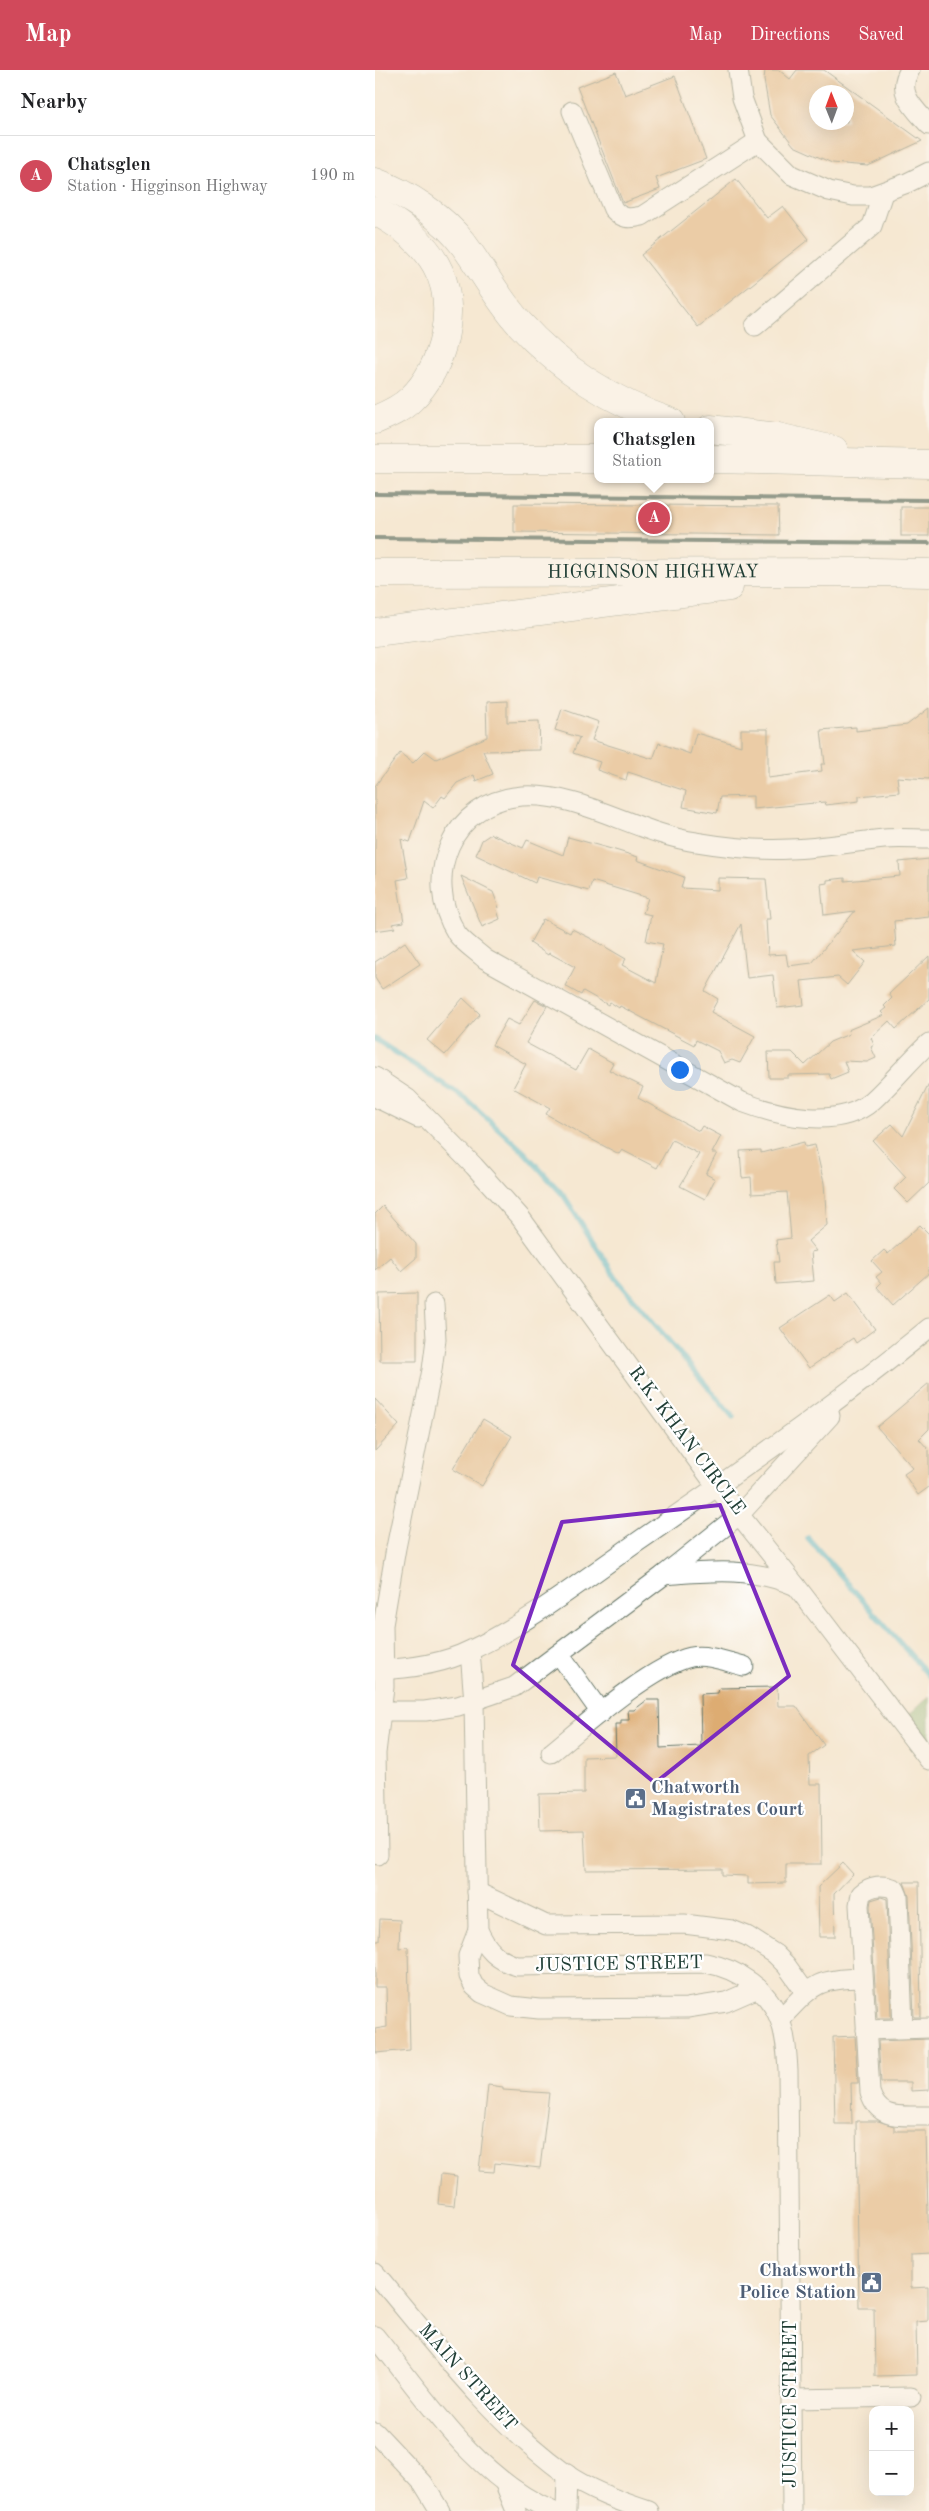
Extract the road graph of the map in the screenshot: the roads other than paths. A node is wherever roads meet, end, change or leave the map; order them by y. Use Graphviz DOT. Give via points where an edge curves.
graph roads {
  1 [pos="738,70"];
  2 [pos="910,70"];
  3 [pos="572,111"];
  4 [pos="929,125"];
  5 [pos="758,141"];
  6 [pos="929,172"];
  7 [pos="375,182"];
  8 [pos="883,193"];
  9 [pos="375,210"];
  10 [pos="755,326"];
  11 [pos="659,418"];
  12 [pos="375,420"];
  13 [pos="714,429"];
  14 [pos="594,459"];
  15 [pos="714,459"];
  16 [pos="375,460"];
  17 [pos="896,463"];
  18 [pos="929,464"];
  19 [pos="873,572"];
  20 [pos="375,573"];
  21 [pos="929,573"];
  22 [pos="503,614"];
  23 [pos="375,618"];
  24 [pos="375,632"];
  25 [pos="929,839"];
  26 [pos="926,1050"];
  27 [pos="375,1077"];
  28 [pos="375,1096"];
  29 [pos="437,1128"];
  30 [pos="433,1304"];
  31 [pos="929,1328"];
  32 [pos="858,1386"];
  33 [pos="717,1487"];
  34 [pos="740,1514"];
  35 [pos="664,1575"];
  36 [pos="797,1587"];
  37 [pos="470,1651"];
  38 [pos="559,1654"];
  39 [pos="744,1666"];
  40 [pos="380,1670"];
  41 [pos="475,1702"];
  42 [pos="378,1711"];
  43 [pos="601,1713"];
  44 [pos="551,1753"];
  45 [pos="929,1760"];
  46 [pos="378,1855"];
  47 [pos="477,1892"];
  48 [pos="478,1930"];
  49 [pos="862,1978"];
  50 [pos="758,1988"];
  51 [pos="806,1993"];
  52 [pos="780,2019"];
  53 [pos="903,2028"];
  54 [pos="929,2028"];
  55 [pos="866,2030"];
  56 [pos="929,2116"];
  57 [pos="375,2273"];
  58 [pos="375,2336"];
  59 [pos="911,2397"];
  60 [pos="792,2399"];
  61 [pos="375,2432"];
  62 [pos="567,2474"];
  63 [pos="505,2484"];
  64 [pos="440,2511"];
  65 [pos="515,2511"];
  66 [pos="552,2511"];
  67 [pos="566,2511"];
  68 [pos="649,2511"];
  69 [pos="792,2511"];
  1 -- 5 [label="street" via="742,98"];
  2 -- 4 [label="street" via="904,78 906,98"];
  3 -- 5 [label="street" via="613,209 620,217 630,219 641,216"];
  5 -- 8 [label="street" via="792,175 829,191 853,196"];
  6 -- 8 [label="street"];
  7 -- 11 [label="highway" via="408,198 450,230 519,324 571,371 622,402"];
  8 -- 10 [label="street" via="871,226"];
  9 -- 12 [label="highway" via="412,234 427,251 437,267 446,305 442,344 436,363 423,385 400,408"];
  13 -- 17 [label="highway" via="778,437"];
  14 -- 16 [label="highway"];
  15 -- 17 [label="highway"];
  17 -- 18 [label="highway"];
  19 -- 20 [label="highway, HIGGINSON HIGHWAY"];
  19 -- 21 [label="highway, HIGGINSON HIGHWAY"];
  19 -- 22 [label="highway"];
  22 -- 23 [label="highway"];
  22 -- 24 [label="highway"];
  25 -- 26 [label="street" via="885,839 789,850 695,842 556,798 521,796 489,805 465,820 445,853 442,871 448,914 458,935 485,959 742,1102 774,1114 801,1117 843,1115 870,1102"];
  27 -- 29 [label="street, R.K. KHAN CIRCLE" via="409,1099"];
  28 -- 29 [label="street, R.K. KHAN CIRCLE"];
  29 -- 33 [label="street, R.K. KHAN CIRCLE" via="520,1218"];
  30 -- 40 [label="street" via="436,1340 433,1370 387,1597"];
  31 -- 32 [label="street"];
  32 -- 33 [label="street"];
  32 -- 34 [label="street"];
  33 -- 34 [label="street, R.K. KHAN CIRCLE"];
  33 -- 37 [label="street" via="510,1629"];
  34 -- 35 [label="street"];
  34 -- 36 [label="street, R.K. KHAN CIRCLE"];
  35 -- 36 [label="street" via="728,1571 775,1577"];
  35 -- 38 [label="street"];
  36 -- 45 [label="street, R.K. KHAN CIRCLE"];
  37 -- 40 [label="street" via="415,1666"];
  37 -- 41 [label="street, JUSTICE STREET"];
  38 -- 41 [label="street" via="514,1687"];
  38 -- 43 [label="street"];
  39 -- 43 [label="street" via="716,1658 692,1657 666,1666"];
  40 -- 42 [label="street"];
  41 -- 42 [label="street" via="425,1711"];
  41 -- 47 [label="street, JUSTICE STREET"];
  42 -- 46 [label="street"];
  43 -- 44 [label="street"];
  47 -- 48 [label="street, JUSTICE STREET"];
  47 -- 51 [label="street" via="546,1925 684,1924 733,1930 775,1954"];
  48 -- 50 [label="street, JUSTICE STREET" via="493,1955 517,1966 706,1963 735,1972"];
  48 -- 50 [label="street" via="468,1956 469,1976 482,1993 511,2006 539,2009 687,2008 726,2002"];
  49 -- 51 [label="street" via="831,1979 813,1986"];
  49 -- 53 [label="street" via="861,1894 868,1888 889,1886 898,1896"];
  49 -- 55 [label="street"];
  50 -- 52 [label="street, JUSTICE STREET"];
  51 -- 52 [label="street"];
  52 -- 60 [label="street, JUSTICE STREET" via="788,2070"];
  53 -- 54 [label="street"];
  53 -- 55 [label="street"];
  55 -- 56 [label="street" via="869,2092 874,2105 880,2112 890,2114"];
  57 -- 62 [label="street, MAIN STREET" via="503,2422"];
  58 -- 63 [label="street" via="469,2451"];
  59 -- 60 [label="street"];
  60 -- 69 [label="street, JUSTICE STREET"];
  61 -- 64 [label="street" via="423,2483"];
  62 -- 67 [label="street"];
  62 -- 68 [label="street, MAIN STREET" via="600,2492"];
  63 -- 65 [label="street"];
  63 -- 66 [label="street"];
}
